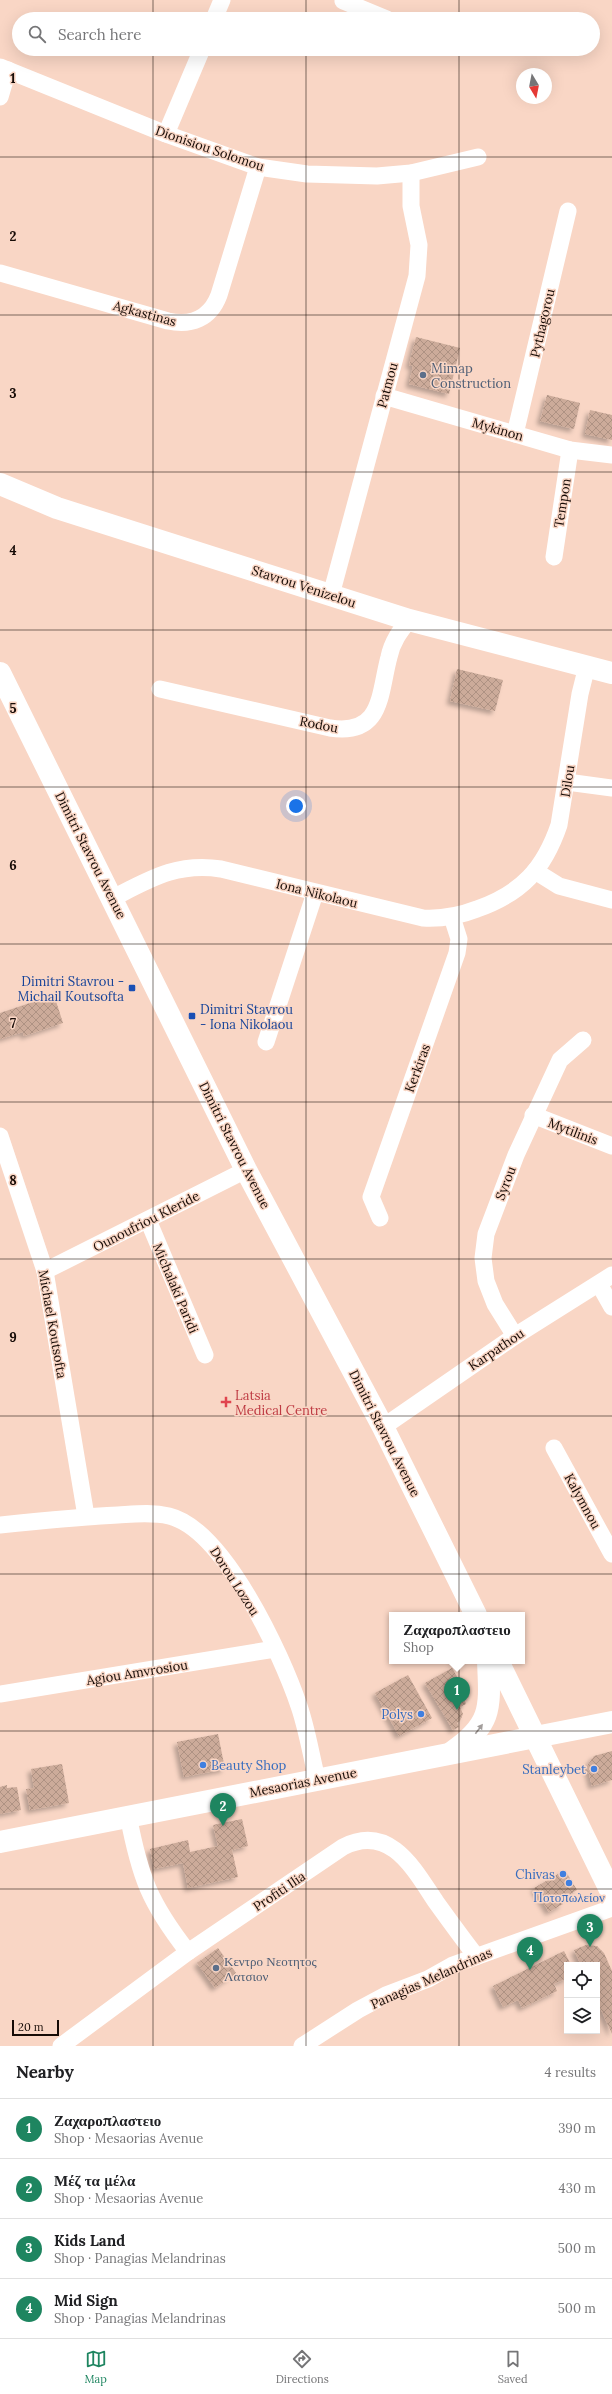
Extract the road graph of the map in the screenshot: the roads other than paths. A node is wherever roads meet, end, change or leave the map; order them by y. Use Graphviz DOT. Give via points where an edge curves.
graph roads {
  1 [pos="222,0"];
  2 [pos="343,1"];
  3 [pos="217,12"];
  4 [pos="370,12"];
  5 [pos="199,56"];
  6 [pos="4,68"];
  7 [pos="0,97"];
  8 [pos="166,134"];
  9 [pos="478,157"];
  10 [pos="258,167"];
  11 [pos="411,173"];
  12 [pos="568,211"];
  13 [pos="0,273"];
  14 [pos="384,396"];
  15 [pos="515,434"];
  16 [pos="570,450"];
  17 [pos="612,456"];
  18 [pos="0,484"];
  19 [pos="554,557"];
  20 [pos="330,595"];
  21 [pos="409,620"];
  22 [pos="587,666"];
  23 [pos="0,673"];
  24 [pos="612,673"];
  25 [pos="160,689"];
  26 [pos="567,782"];
  27 [pos="612,788"];
  28 [pos="536,871"];
  29 [pos="521,886"];
  30 [pos="315,893"];
  31 [pos="113,898"];
  32 [pos="612,900"];
  33 [pos="452,917"];
  34 [pos="583,1040"];
  35 [pos="266,1042"];
  36 [pos="533,1115"];
  37 [pos="0,1136"];
  38 [pos="612,1146"];
  39 [pos="246,1170"];
  40 [pos="380,1218"];
  41 [pos="148,1220"];
  42 [pos="45,1271"];
  43 [pos="605,1280"];
  44 [pos="612,1307"];
  45 [pos="515,1336"];
  46 [pos="205,1355"];
  47 [pos="383,1427"];
  48 [pos="554,1448"];
  49 [pos="86,1516"];
  50 [pos="0,1525"];
  51 [pos="612,1554"];
  52 [pos="475,1612"];
  53 [pos="275,1649"];
  54 [pos="488,1664"];
  55 [pos="499,1664"];
  56 [pos="0,1694"];
  57 [pos="612,1722"];
  58 [pos="536,1738"];
  59 [pos="450,1754"];
  60 [pos="317,1779"];
  61 [pos="128,1815"];
  62 [pos="0,1842"];
  63 [pos="612,1894"];
  64 [pos="612,1908"];
  65 [pos="188,1952"];
  66 [pos="476,1956"];
  67 [pos="61,2046"];
  68 [pos="302,2046"];
  1 -- 3 [label="street"];
  2 -- 4 [label="street"];
  5 -- 8 [label="street"];
  6 -- 7 [label="street"];
  6 -- 8 [label="street, Dionisiou Solomou"];
  8 -- 10 [label="street, Dionisiou Solomou"];
  9 -- 11 [label="street, Dionisiou Solomou"];
  10 -- 11 [label="street, Dionisiou Solomou" via="320,175 377,176"];
  10 -- 13 [label="street, Agkastinas" via="219,296 212,310 194,322 168,320"];
  11 -- 14 [label="street, Patmou" via="411,206 419,244 419,264"];
  12 -- 15 [label="street, Pythagorou"];
  14 -- 15 [label="street, Mykinon"];
  14 -- 20 [label="street, Patmou"];
  15 -- 16 [label="street, Mykinon"];
  16 -- 17 [label="street, Mykinon"];
  16 -- 19 [label="street, Tempon"];
  18 -- 20 [label="main road, Stavrou Venizelou" via="57,508"];
  20 -- 21 [label="main road, Stavrou Venizelou"];
  21 -- 22 [label="main road, Stavrou Venizelou"];
  21 -- 25 [label="street, Rodou" via="392,647 378,706 370,719 359,726 345,729 330,728"];
  22 -- 24 [label="main road, Stavrou Venizelou"];
  22 -- 26 [label="street, Dilou" via="580,694"];
  23 -- 31 [label="main road, Dimitri Stavrou Avenue"];
  26 -- 27 [label="street"];
  26 -- 28 [label="street, Dilou" via="559,825 547,854"];
  28 -- 29 [label="street, Dilou"];
  28 -- 32 [label="street" via="560,886"];
  29 -- 33 [label="street, Iona Nikolaou" via="484,907"];
  30 -- 31 [label="street, Iona Nikolaou" via="221,869 193,867 163,874"];
  30 -- 33 [label="street, Iona Nikolaou" via="412,916 432,919"];
  30 -- 35 [label="street"];
  31 -- 39 [label="main road, Dimitri Stavrou Avenue"];
  33 -- 40 [label="street, Kerkiras" via="459,939 457,953 371,1197"];
  34 -- 36 [label="street, Syrou" via="560,1060"];
  36 -- 38 [label="street, Mytilinis"];
  36 -- 45 [label="street, Syrou" via="490,1222 484,1248 484,1269 490,1294"];
  37 -- 42 [label="street, Michael Koutsofta"];
  39 -- 41 [label="street, Ounoufriou Kleride"];
  39 -- 47 [label="main road, Dimitri Stavrou Avenue"];
  41 -- 42 [label="street, Ounoufriou Kleride"];
  41 -- 46 [label="street, Michalaki Paridi"];
  42 -- 49 [label="street, Michael Koutsofta"];
  43 -- 44 [label="street"];
  43 -- 45 [label="street, Karpathou"];
  45 -- 47 [label="street, Karpathou"];
  47 -- 52 [label="main road, Dimitri Stavrou Avenue"];
  48 -- 51 [label="street, Kalymnou"];
  49 -- 50 [label="street, Dorou Lozou"];
  49 -- 53 [label="street, Dorou Lozou" via="159,1514 187,1523 202,1535 228,1567"];
  53 -- 56 [label="street, Agiou Amvrosiou"];
  53 -- 60 [label="street, Dorou Lozou" via="300,1706"];
  59 -- 54 [label="main road, one-way" via="473,1737 484,1722 489,1697"];
  55 -- 58 [label="main road"];
  57 -- 58 [label="main road, Mesaorias Avenue"];
  58 -- 59 [label="main road, Mesaorias Avenue"];
  58 -- 63 [label="main road"];
  59 -- 60 [label="main road, Mesaorias Avenue"];
  60 -- 61 [label="main road, Mesaorias Avenue"];
  61 -- 62 [label="main road, Mesaorias Avenue"];
  61 -- 65 [label="street" via="140,1871 149,1894 161,1916"];
  64 -- 66 [label="street, Panagias Melandrinas"];
  65 -- 66 [label="street, Profiti Ilia" via="343,1847 371,1840 392,1848 408,1861"];
  65 -- 67 [label="street, Profiti Ilia"];
  66 -- 68 [label="street, Panagias Melandrinas" via="428,1979 386,1995"];
}
